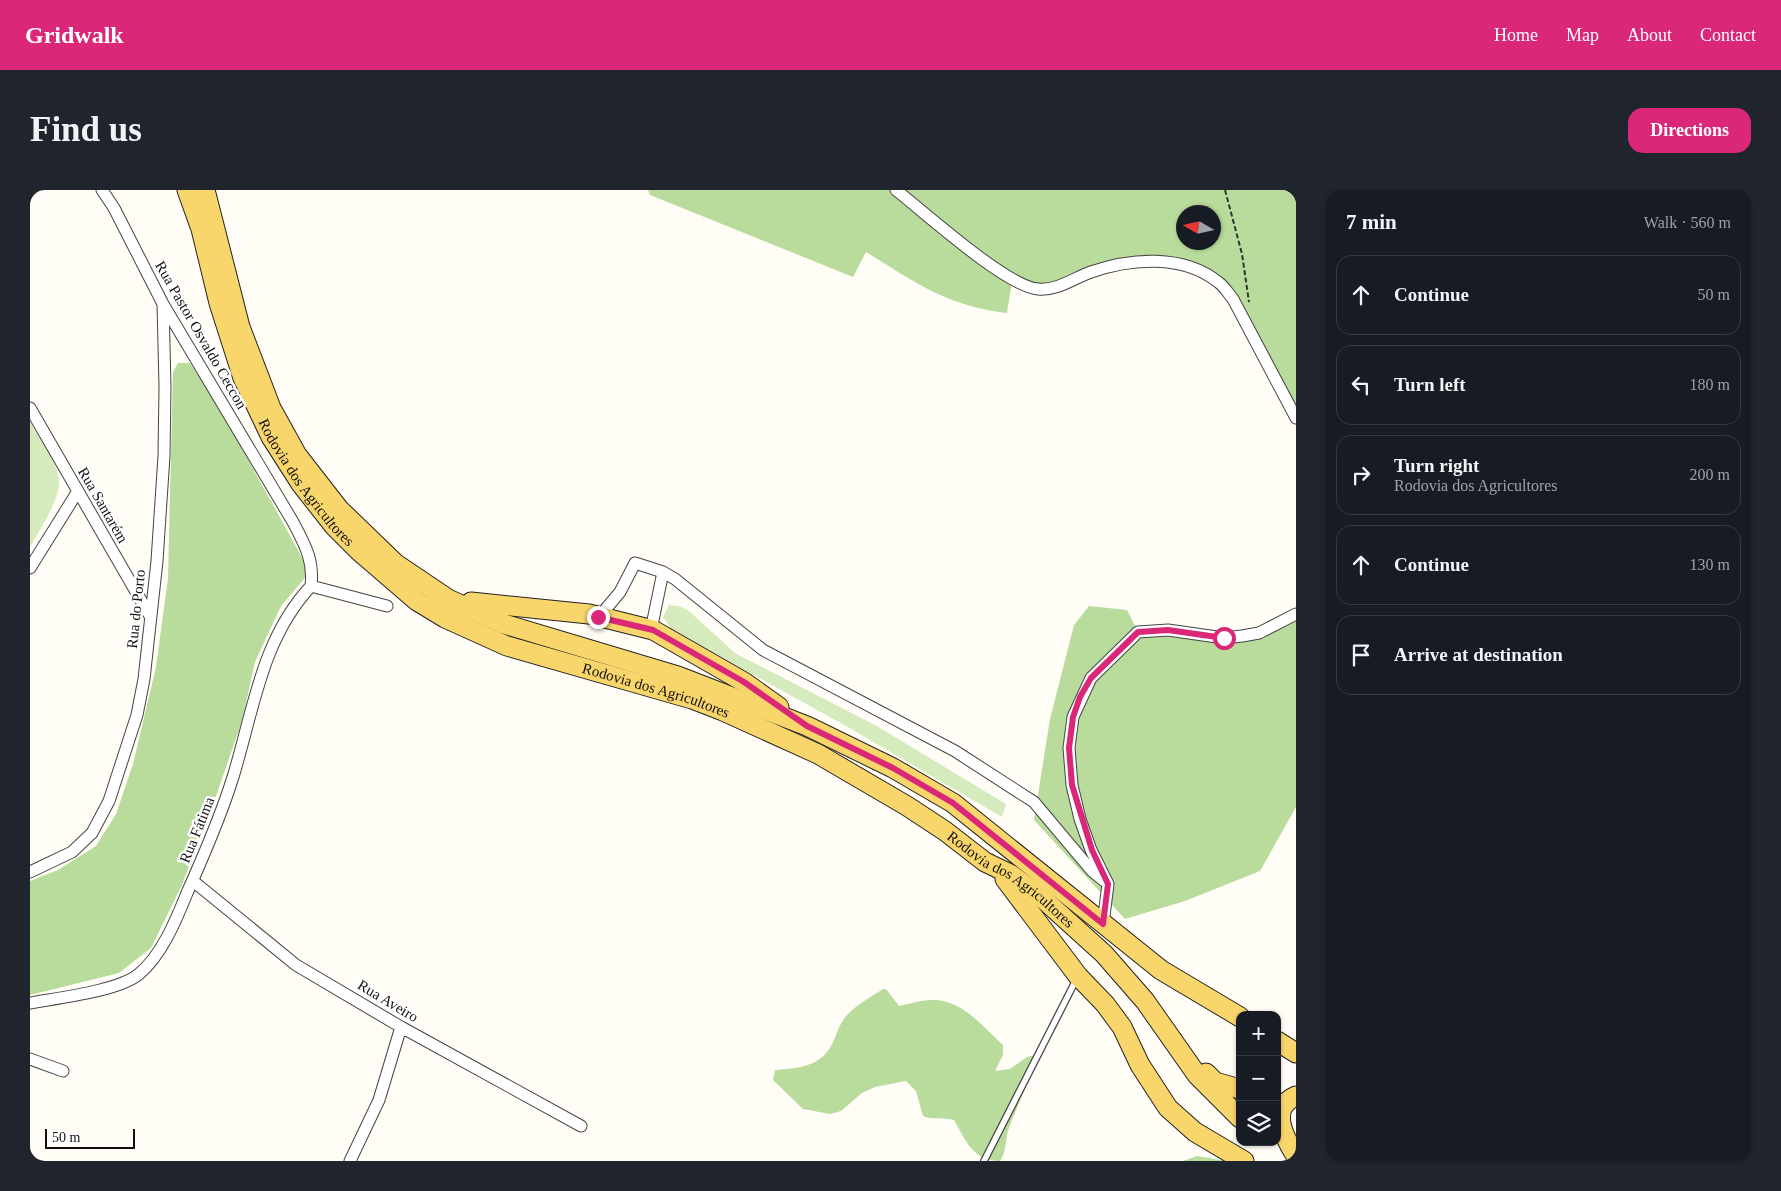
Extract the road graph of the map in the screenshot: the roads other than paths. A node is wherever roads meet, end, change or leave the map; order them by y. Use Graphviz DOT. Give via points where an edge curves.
graph roads {
  1 [pos="102,190"];
  2 [pos="187,190"];
  3 [pos="205,190"];
  4 [pos="896,190"];
  5 [pos="163,304"];
  6 [pos="30,408"];
  7 [pos="1296,418"];
  8 [pos="78,491"];
  9 [pos="30,568"];
  10 [pos="663,572"];
  11 [pos="311,586"];
  12 [pos="448,599"];
  13 [pos="387,606"];
  14 [pos="1296,614"];
  15 [pos="150,616"];
  16 [pos="598,617"];
  17 [pos="650,630"];
  18 [pos="807,726"];
  19 [pos="985,862"];
  20 [pos="30,872"];
  21 [pos="193,881"];
  22 [pos="1108,884"];
  23 [pos="1103,924"];
  24 [pos="1078,976"];
  25 [pos="30,1003"];
  26 [pos="1235,1015"];
  27 [pos="401,1027"];
  28 [pos="1167,1036"];
  29 [pos="1281,1044"];
  30 [pos="1296,1053"];
  31 [pos="30,1059"];
  32 [pos="63,1071"];
  33 [pos="1236,1088"];
  34 [pos="1296,1096"];
  35 [pos="1236,1114"];
  36 [pos="581,1126"];
  37 [pos="1278,1146"];
  38 [pos="1296,1157"];
  39 [pos="350,1161"];
  40 [pos="984,1161"];
  41 [pos="1244,1161"];
  1 -- 5 [label="street, Rua Pastor Osvaldo Ceccon"];
  2 -- 19 [label="main road, Rodovia dos Agricultores" via="243,378 271,437 301,484 334,526 417,601 445,618 507,646 692,699 818,754 945,830"];
  3 -- 12 [label="main road, Rodovia dos Agricultores" via="240,327 271,408 298,455 339,509 375,544 396,564"];
  4 -- 7 [label="street" via="989,264 1031,288 1065,284 1098,270 1143,262 1163,261 1212,277 1233,299"];
  5 -- 11 [label="street, Rua Pastor Osvaldo Ceccon" via="293,522 313,569"];
  5 -- 15 [label="street, Rua do Porto" via="165,431"];
  6 -- 8 [label="street, Rua Santarém"];
  8 -- 9 [label="street"];
  8 -- 15 [label="street, Rua Santarém"];
  10 -- 16 [label="street" via="635,562 620,592"];
  10 -- 17 [label="street"];
  10 -- 22 [label="street" via="704,600 763,650 955,750 1034,802 1092,871"];
  11 -- 13 [label="street"];
  11 -- 21 [label="street, Rua Fátima" via="283,622 269,650 232,780"];
  12 -- 16 [label="main road"];
  12 -- 18 [label="main road, Rodovia dos Agricultores" via="504,624 678,676"];
  14 -- 22 [label="street" via="1259,633 1242,636 1224,638 1168,630 1138,632 1091,678 1073,717 1069,748 1072,785 1092,850"];
  15 -- 20 [label="street, Rua do Porto" via="137,715 101,820 72,852"];
  16 -- 17 [label="main road"];
  17 -- 18 [label="main road" via="744,682"];
  18 -- 23 [label="main road, Rodovia dos Agricultores" via="893,768 953,803"];
  19 -- 24 [label="main road" via="1010,884"];
  19 -- 28 [label="main road, Rodovia dos Agricultores" via="1010,874 1040,897 1104,954 1145,1001"];
  21 -- 25 [label="street, Rua Fátima" via="158,952 139,975 112,987"];
  21 -- 27 [label="street, Rua Aveiro" via="296,965"];
  22 -- 23 [label="street"];
  23 -- 26 [label="main road, Rodovia dos Agricultores" via="1161,970"];
  24 -- 40 [label="lane"];
  24 -- 41 [label="main road" via="1122,1027 1140,1065 1168,1108 1195,1132"];
  27 -- 36 [label="street, Rua Aveiro"];
  27 -- 39 [label="street" via="379,1100"];
  28 -- 33 [label="main road" via="1215,1082"];
  28 -- 35 [label="main road, Rodovia dos Agricultores" via="1197,1075"];
  29 -- 30 [label="main road"];
  31 -- 32 [label="street"];
  34 -- 38 [label="main road" via="1289,1099 1281,1110 1280,1122"];
  37 -- 38 [label="main road"];
}
